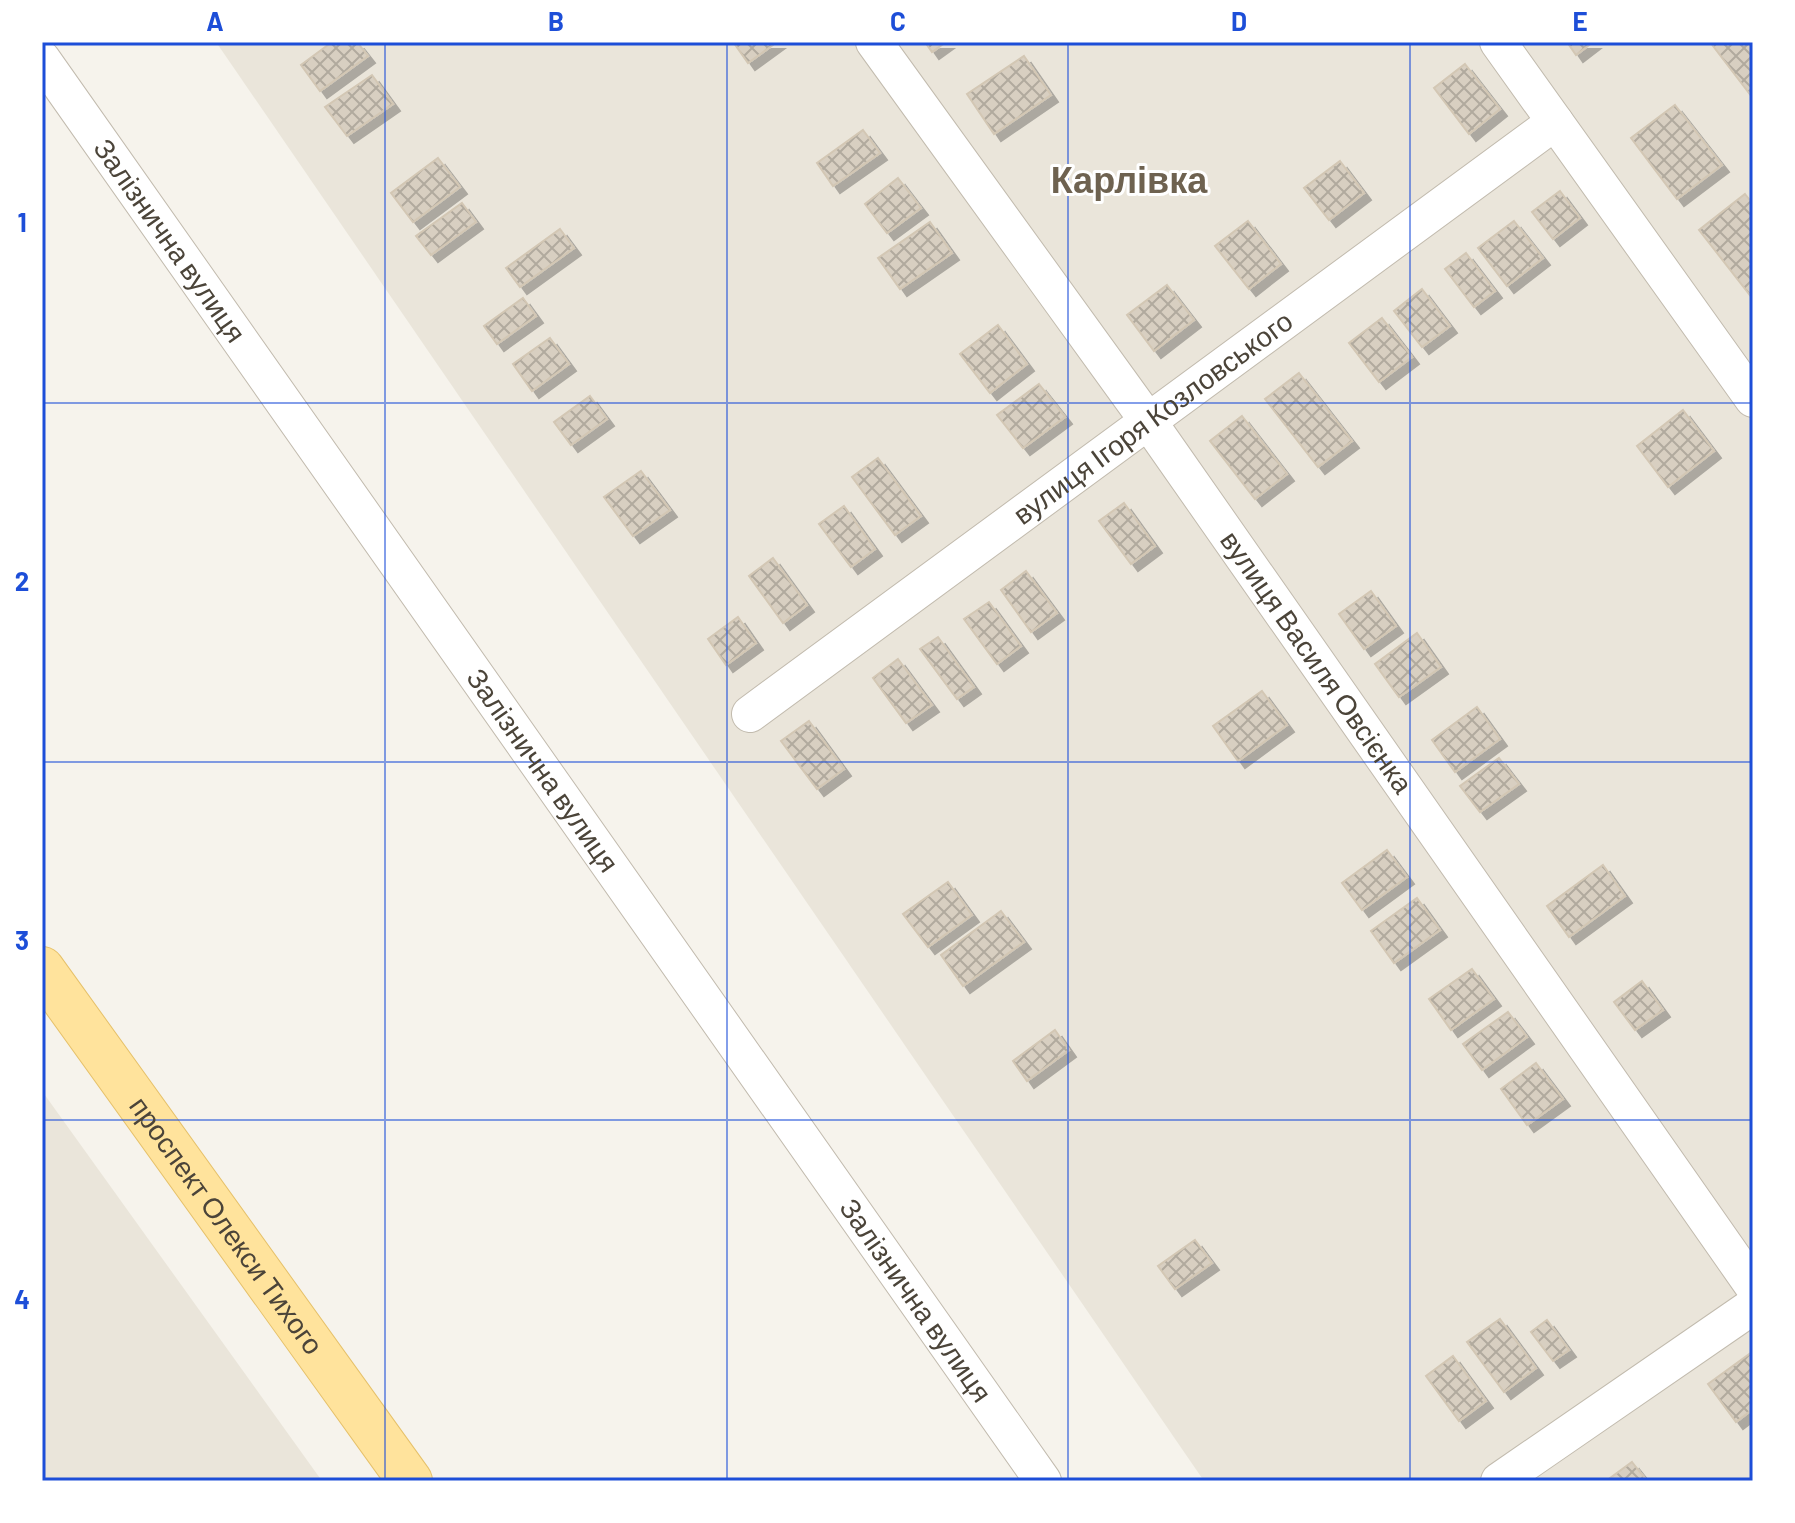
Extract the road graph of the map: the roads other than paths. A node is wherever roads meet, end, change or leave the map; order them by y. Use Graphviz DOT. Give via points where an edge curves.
graph roads {
  1 [pos="874,42"];
  2 [pos="1498,42"];
  3 [pos="42,59"];
  4 [pos="1555,122"];
  5 [pos="1753,399"];
  6 [pos="1148,421"];
  7 [pos="750,714"];
  8 [pos="42,969"];
  9 [pos="1753,1286"];
  10 [pos="1753,1306"];
  11 [pos="410,1481"];
  12 [pos="1043,1481"];
  13 [pos="1499,1481"];
  1 -- 6 [label="street, вулиця Василя Овсієнка"];
  2 -- 4 [label="street"];
  3 -- 12 [label="street, Залізнична вулиця"];
  4 -- 5 [label="street"];
  4 -- 6 [label="street, вулиця Ігоря Козловського"];
  6 -- 7 [label="street, вулиця Ігоря Козловського"];
  6 -- 9 [label="street, вулиця Василя Овсієнка"];
  8 -- 11 [label="main road, проспект Олекси Тихого"];
  10 -- 13 [label="street"];
}
